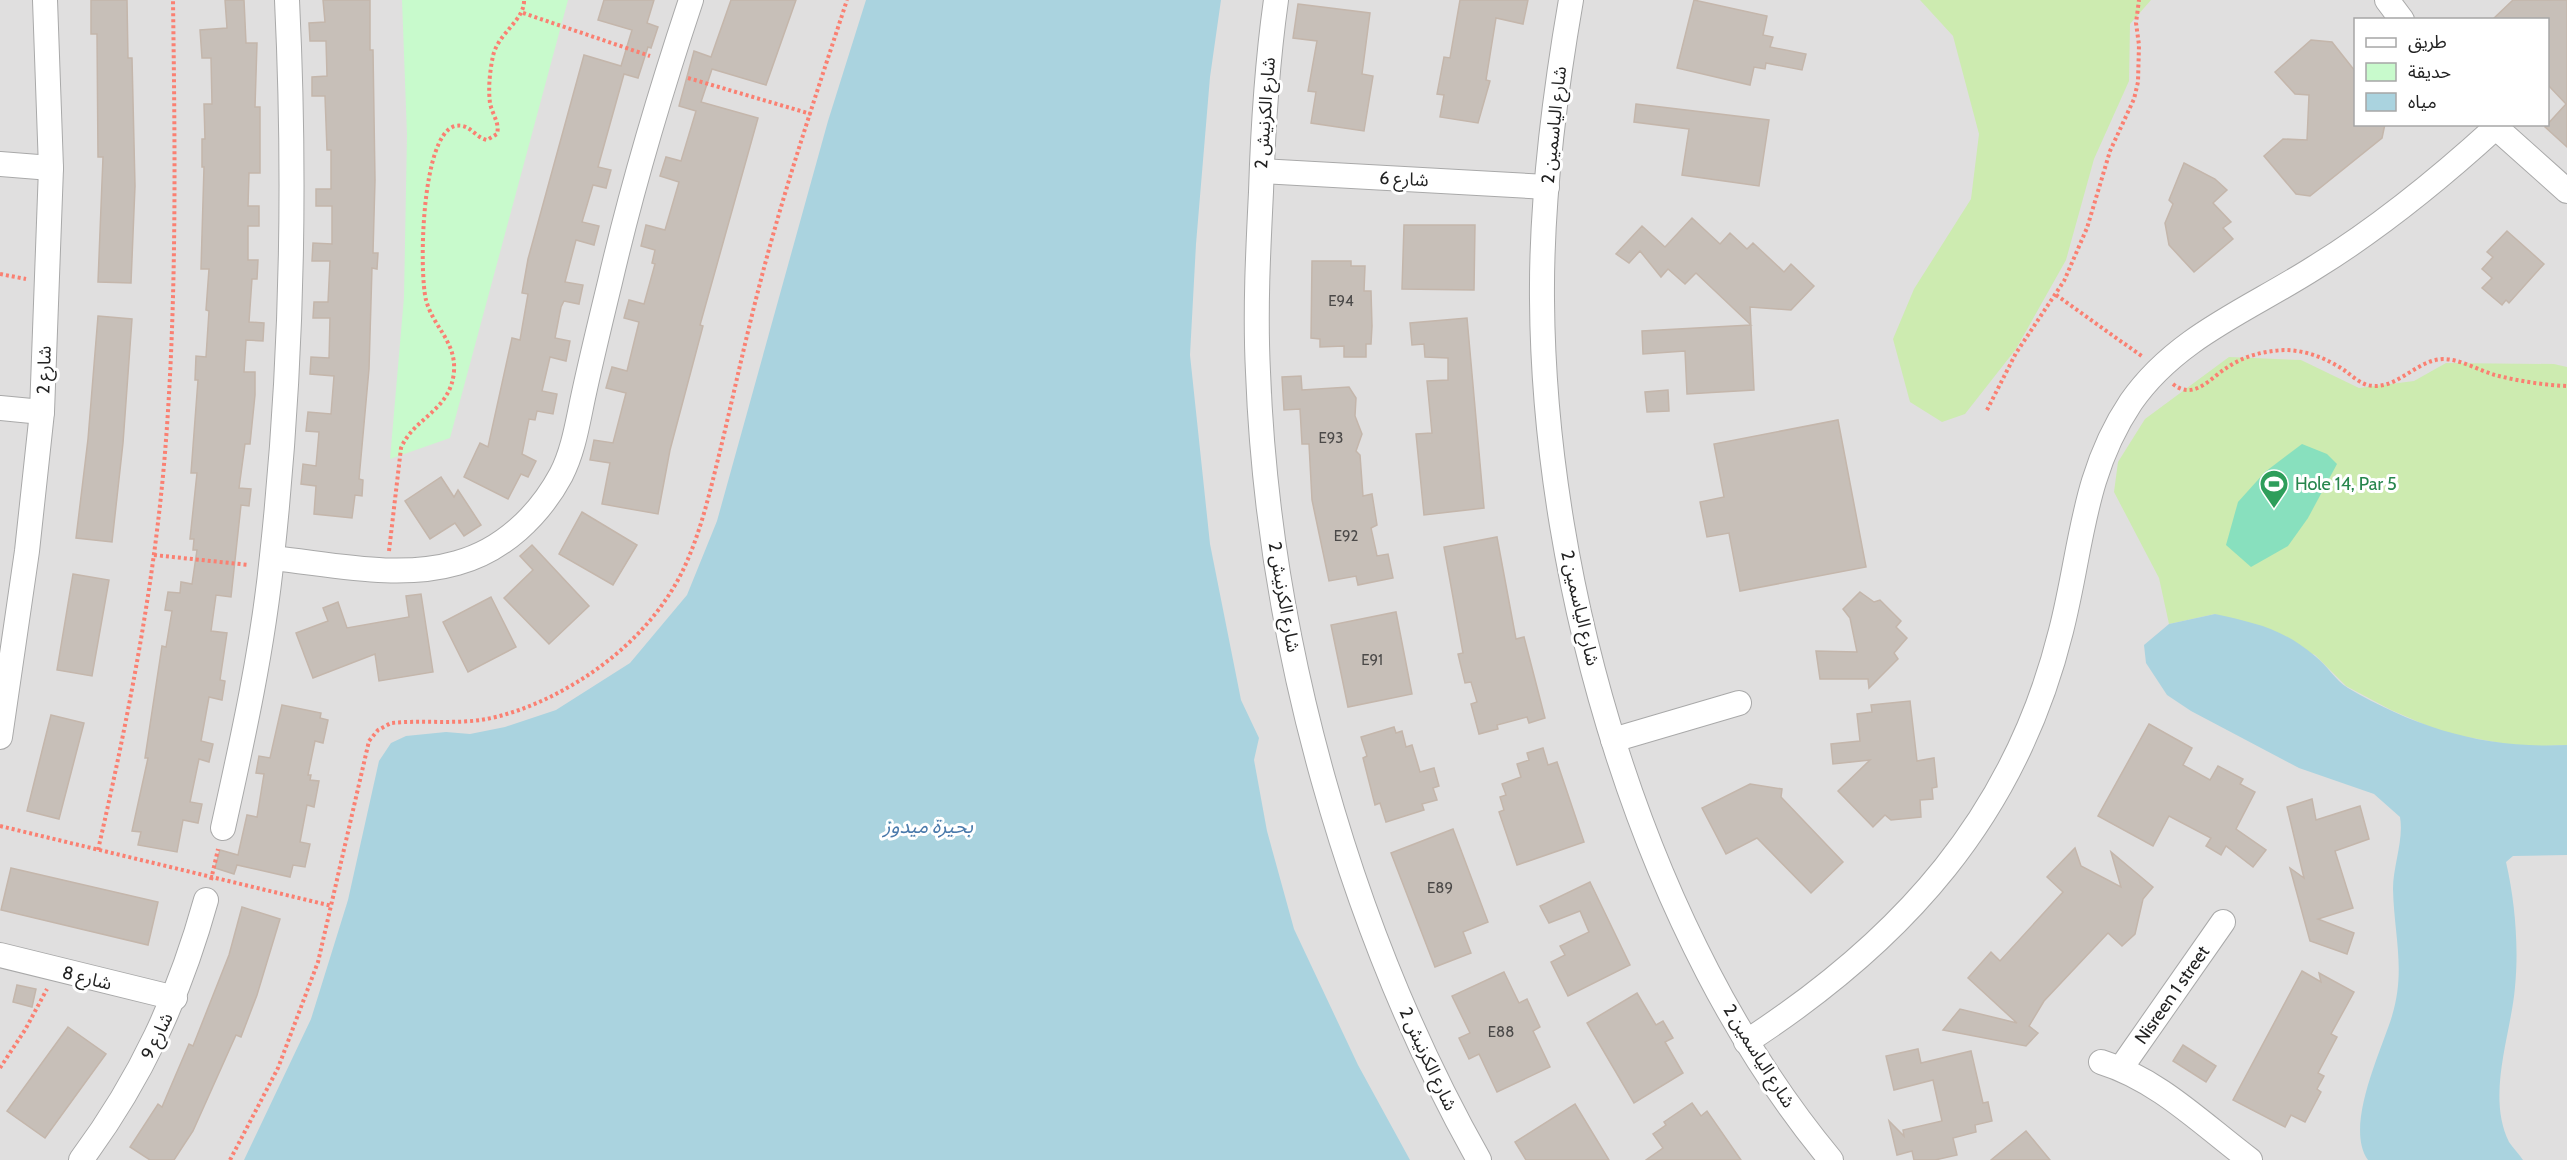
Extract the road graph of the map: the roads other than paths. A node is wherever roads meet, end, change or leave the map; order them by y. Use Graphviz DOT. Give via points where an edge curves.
graph roads {
  1 [pos="45,0"];
  2 [pos="287,0"];
  3 [pos="691,0"];
  4 [pos="1276,0"];
  5 [pos="1571,0"];
  6 [pos="2387,0"];
  7 [pos="2400,18"];
  8 [pos="2493,126"];
  9 [pos="0,164"];
  10 [pos="51,168"];
  11 [pos="1262,171"];
  12 [pos="1547,187"];
  13 [pos="2567,191"];
  14 [pos="0,408"];
  15 [pos="42,412"];
  16 [pos="272,558"];
  17 [pos="7,651"];
  18 [pos="1739,703"];
  19 [pos="0,737"];
  20 [pos="1613,740"];
  21 [pos="223,828"];
  22 [pos="209,889"];
  23 [pos="2223,922"];
  24 [pos="0,955"];
  25 [pos="175,998"];
  26 [pos="1746,1042"];
  27 [pos="81,1160"];
  28 [pos="1479,1160"];
  29 [pos="1831,1160"];
  30 [pos="2250,1160"];
  1 -- 10 [label="street, شارع 2"];
  2 -- 16 [label="street" via="292,105 292,267"];
  3 -- 16 [label="street" via="610,279 574,441 562,474 543,504 519,530 490,550 457,563 423,570"];
  4 -- 11 [label="street, شارع الكرنيش 2" via="1266,77"];
  5 -- 12 [label="street, شارع الياسمين 2" via="1558,73"];
  6 -- 7 [label="street"];
  8 -- 13 [label="street"];
  8 -- 26 [label="street" via="2453,166 2362,236 2185,345 2133,399 2113,431 2096,472 2083,516 2055,658 2032,722 2002,784 1959,852 1924,897 1884,938 1831,983"];
  9 -- 10 [label="street"];
  10 -- 15 [label="street, شارع 2"];
  11 -- 12 [label="street, شارع 6"];
  11 -- 28 [label="street, شارع الكرنيش 2" via="1256,299 1262,449 1270,523 1297,670 1335,815 1382,954 1442,1095"];
  12 -- 20 [label="street, شارع الياسمين 2" via="1542,299 1547,411 1563,534 1583,633"];
  14 -- 15 [label="street"];
  15 -- 17 [label="street, شارع 2" via="27,551"];
  16 -- 21 [label="street" via="247,716"];
  17 -- 19 [label="street, شارع 2"];
  18 -- 20 [label="street"];
  20 -- 26 [label="street, شارع الياسمين 2" via="1650,844 1695,945"];
  22 -- 25 [label="street, شارع 9"];
  23 -- 30 [label="street, Nisreen 1 street" via="2111,1065 2157,1087"];
  24 -- 25 [label="street, شارع 8"];
  25 -- 27 [label="street, شارع 9" via="144,1063"];
  26 -- 29 [label="street, شارع الياسمين 2"];
}
